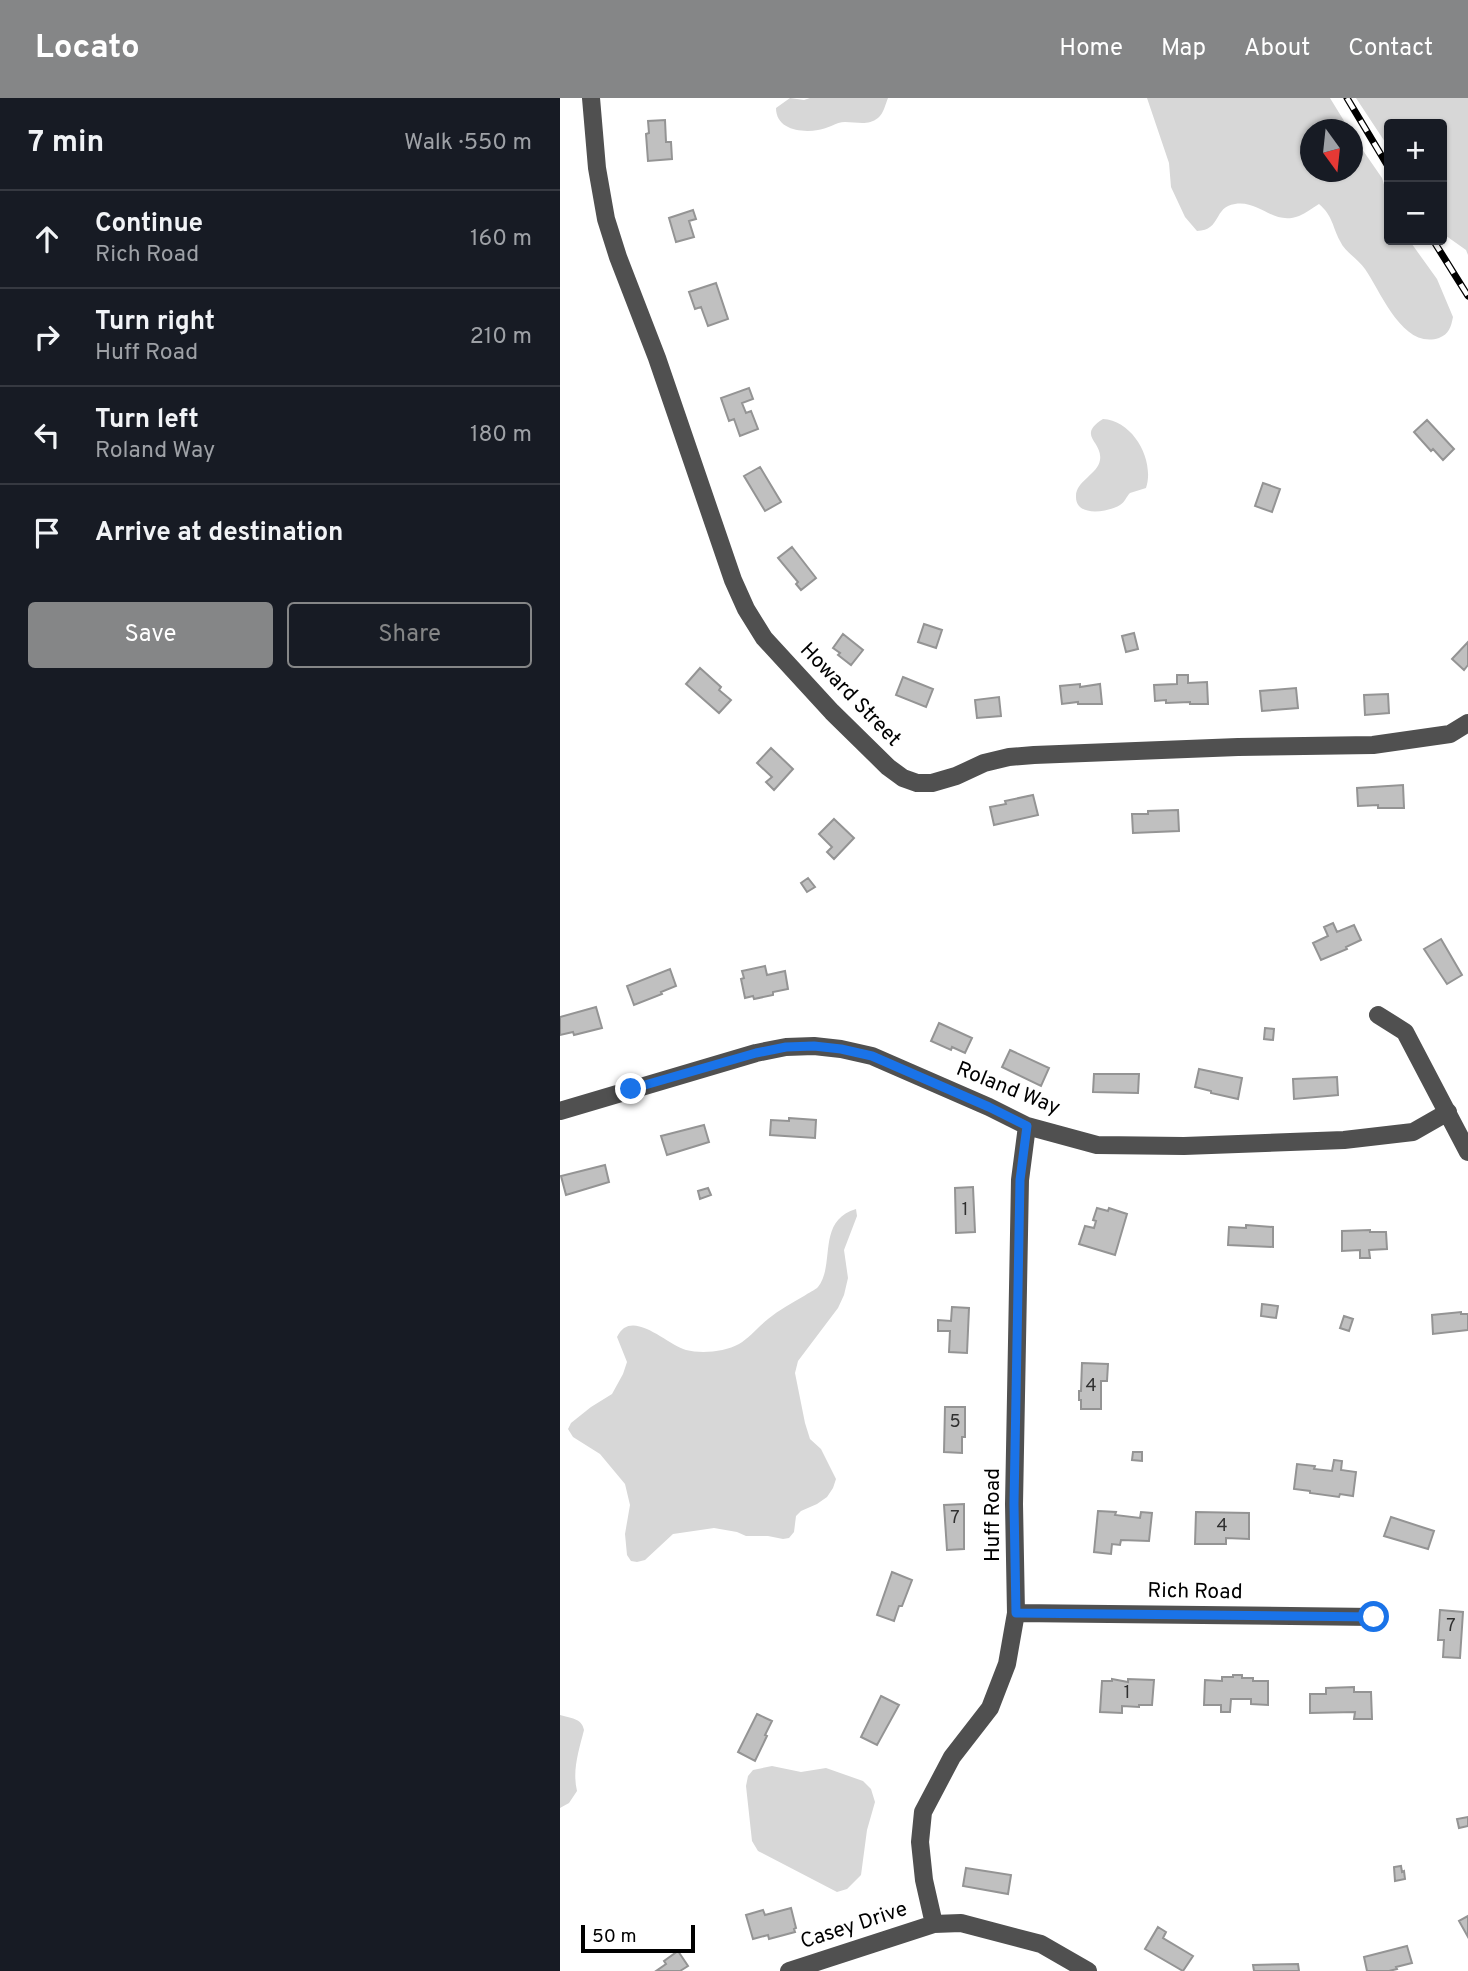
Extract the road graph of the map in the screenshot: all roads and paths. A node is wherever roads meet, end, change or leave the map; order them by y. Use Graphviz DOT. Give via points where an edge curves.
graph roads {
  1 [pos="591,98"];
  2 [pos="1468,723"];
  3 [pos="1378,1015"];
  4 [pos="560,1111"];
  5 [pos="1448,1112"];
  6 [pos="1027,1126"];
  7 [pos="1468,1152"];
  8 [pos="1016,1613"];
  9 [pos="1374,1617"];
  10 [pos="923,1880"];
  11 [pos="934,1924"];
  12 [pos="789,1971"];
  13 [pos="1088,1971"];
  1 -- 2 [label="street, Howard Street" via="606,219 746,610 797,674 903,778 932,783 984,763 1034,755 1373,745 1450,734"];
  3 -- 5 [label="street" via="1405,1032"];
  4 -- 6 [label="street, Roland Way" via="756,1053 814,1046 872,1056"];
  5 -- 6 [label="street, Roland Way" via="1413,1132 1344,1140 1184,1146 1097,1146"];
  5 -- 7 [label="street"];
  6 -- 8 [label="street, Huff Road" via="1020,1180"];
  8 -- 9 [label="street, Rich Road"];
  8 -- 10 [label="street, Huff Road" via="1007,1664 990,1708 952,1757 923,1812"];
  10 -- 11 [label="street, Casey Drive"];
  11 -- 12 [label="street, Casey Drive"];
  11 -- 13 [label="street, Casey Drive" via="961,1923 1041,1944"];
}
